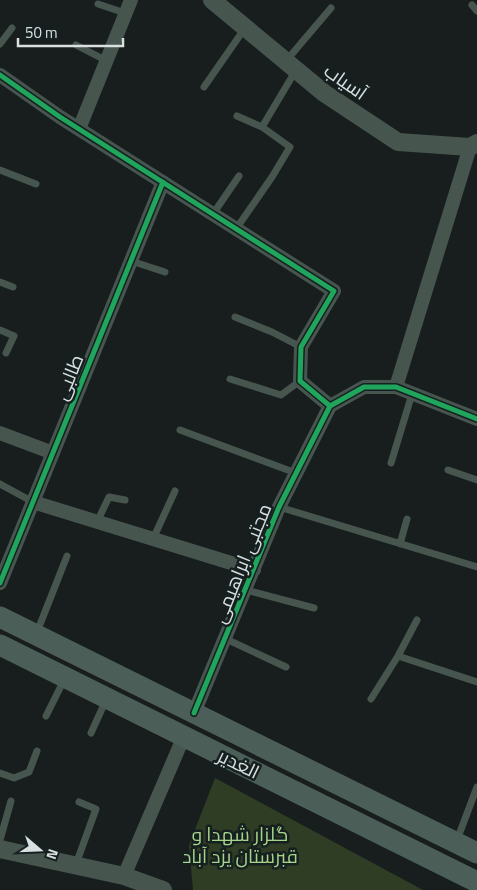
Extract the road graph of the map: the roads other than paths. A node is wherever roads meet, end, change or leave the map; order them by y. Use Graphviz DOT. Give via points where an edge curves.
graph roads {
  1 [pos="131,0"];
  2 [pos="212,0"];
  3 [pos="98,4"];
  4 [pos="331,8"];
  5 [pos="125,14"];
  6 [pos="12,28"];
  7 [pos="245,28"];
  8 [pos="0,44"];
  9 [pos="76,45"];
  10 [pos="107,61"];
  11 [pos="291,66"];
  12 [pos="0,75"];
  13 [pos="204,87"];
  14 [pos="236,116"];
  15 [pos="262,127"];
  16 [pos="79,130"];
  17 [pos="474,145"];
  18 [pos="0,170"];
  19 [pos="238,176"];
  20 [pos="163,182"];
  21 [pos="36,184"];
  22 [pos="213,214"];
  23 [pos="236,229"];
  24 [pos="131,261"];
  25 [pos="165,272"];
  26 [pos="0,282"];
  27 [pos="13,287"];
  28 [pos="235,317"];
  29 [pos="0,330"];
  30 [pos="302,347"];
  31 [pos="6,353"];
  32 [pos="230,379"];
  33 [pos="300,381"];
  34 [pos="396,387"];
  35 [pos="412,394"];
  36 [pos="330,406"];
  37 [pos="477,419"];
  38 [pos="180,430"];
  39 [pos="0,433"];
  40 [pos="53,453"];
  41 [pos="391,463"];
  42 [pos="448,470"];
  43 [pos="296,473"];
  44 [pos="477,480"];
  45 [pos="0,484"];
  46 [pos="174,491"];
  47 [pos="125,500"];
  48 [pos="33,502"];
  49 [pos="279,507"];
  50 [pos="407,519"];
  51 [pos="97,522"];
  52 [pos="153,539"];
  53 [pos="400,544"];
  54 [pos="67,556"];
  55 [pos="477,567"];
  56 [pos="254,570"];
  57 [pos="0,583"];
  58 [pos="246,590"];
  59 [pos="314,608"];
  60 [pos="0,617"];
  61 [pos="417,620"];
  62 [pos="36,634"];
  63 [pos="226,639"];
  64 [pos="0,645"];
  65 [pos="398,656"];
  66 [pos="286,667"];
  67 [pos="65,677"];
  68 [pos="477,682"];
  69 [pos="107,698"];
  70 [pos="370,699"];
  71 [pos="194,713"];
  72 [pos="46,716"];
  73 [pos="91,733"];
  74 [pos="184,736"];
  75 [pos="37,751"];
  76 [pos="0,772"];
  77 [pos="477,787"];
  78 [pos="11,801"];
  79 [pos="79,802"];
  80 [pos="0,840"];
  81 [pos="456,843"];
  82 [pos="0,849"];
  83 [pos="477,853"];
  84 [pos="75,867"];
  85 [pos="124,876"];
  86 [pos="477,882"];
  87 [pos="163,890"];
  1 -- 5 [label="street"];
  2 -- 7 [label="street, آسیاب"];
  3 -- 5 [label="lane"];
  4 -- 11 [label="lane"];
  5 -- 10 [label="street"];
  6 -- 8 [label="lane"];
  7 -- 11 [label="street, آسیاب"];
  7 -- 13 [label="lane"];
  9 -- 10 [label="lane"];
  10 -- 16 [label="street"];
  11 -- 15 [label="lane"];
  11 -- 17 [label="street, آسیاب" via="324,93 398,142"];
  12 -- 16 [label="street"];
  14 -- 15 [label="lane"];
  15 -- 23 [label="lane" via="290,147"];
  16 -- 20 [label="street"];
  17 -- 34 [label="street"];
  18 -- 21 [label="lane"];
  19 -- 22 [label="lane"];
  20 -- 22 [label="street"];
  20 -- 24 [label="street, طالبی"];
  22 -- 23 [label="street"];
  23 -- 30 [label="street" via="334,291"];
  24 -- 25 [label="lane"];
  24 -- 40 [label="street, طالبی"];
  26 -- 27 [label="lane"];
  28 -- 30 [label="lane"];
  29 -- 31 [label="lane" via="14,336"];
  30 -- 33 [label="street"];
  32 -- 33 [label="lane" via="281,395"];
  33 -- 36 [label="street"];
  34 -- 35 [label="street"];
  34 -- 36 [label="street" via="364,387"];
  35 -- 37 [label="street"];
  35 -- 41 [label="lane"];
  36 -- 43 [label="street, مجتبی ابراهیمی"];
  38 -- 43 [label="lane"];
  39 -- 40 [label="street"];
  40 -- 48 [label="street, طالبی"];
  42 -- 44 [label="lane"];
  43 -- 49 [label="street, مجتبی ابراهیمی"];
  45 -- 48 [label="lane"];
  46 -- 52 [label="lane"];
  47 -- 51 [label="lane" via="109,497"];
  48 -- 51 [label="street"];
  48 -- 57 [label="street, طالبی"];
  49 -- 53 [label="lane"];
  49 -- 56 [label="street, مجتبی ابراهیمی"];
  50 -- 53 [label="lane"];
  51 -- 52 [label="street"];
  52 -- 56 [label="street"];
  53 -- 55 [label="lane"];
  54 -- 62 [label="lane"];
  56 -- 58 [label="street, مجتبی ابراهیمی"];
  58 -- 59 [label="lane"];
  58 -- 63 [label="street, مجتبی ابراهیمی"];
  60 -- 62 [label="main road, الغدیر"];
  61 -- 65 [label="lane"];
  62 -- 71 [label="main road, الغدیر"];
  63 -- 66 [label="lane"];
  63 -- 71 [label="street, مجتبی ابراهیمی"];
  64 -- 67 [label="main road, الغدیر"];
  65 -- 68 [label="lane"];
  65 -- 70 [label="lane"];
  67 -- 69 [label="main road, الغدیر"];
  67 -- 72 [label="lane"];
  69 -- 73 [label="lane"];
  69 -- 74 [label="main road, الغدیر"];
  71 -- 81 [label="main road, الغدیر"];
  74 -- 85 [label="street"];
  74 -- 86 [label="main road, الغدیر"];
  75 -- 76 [label="lane" via="29,772 14,778"];
  77 -- 81 [label="lane"];
  78 -- 80 [label="lane"];
  79 -- 84 [label="lane" via="96,809"];
  81 -- 83 [label="main road, الغدیر"];
  82 -- 84 [label="street"];
  84 -- 85 [label="street"];
  85 -- 87 [label="street"];
}
